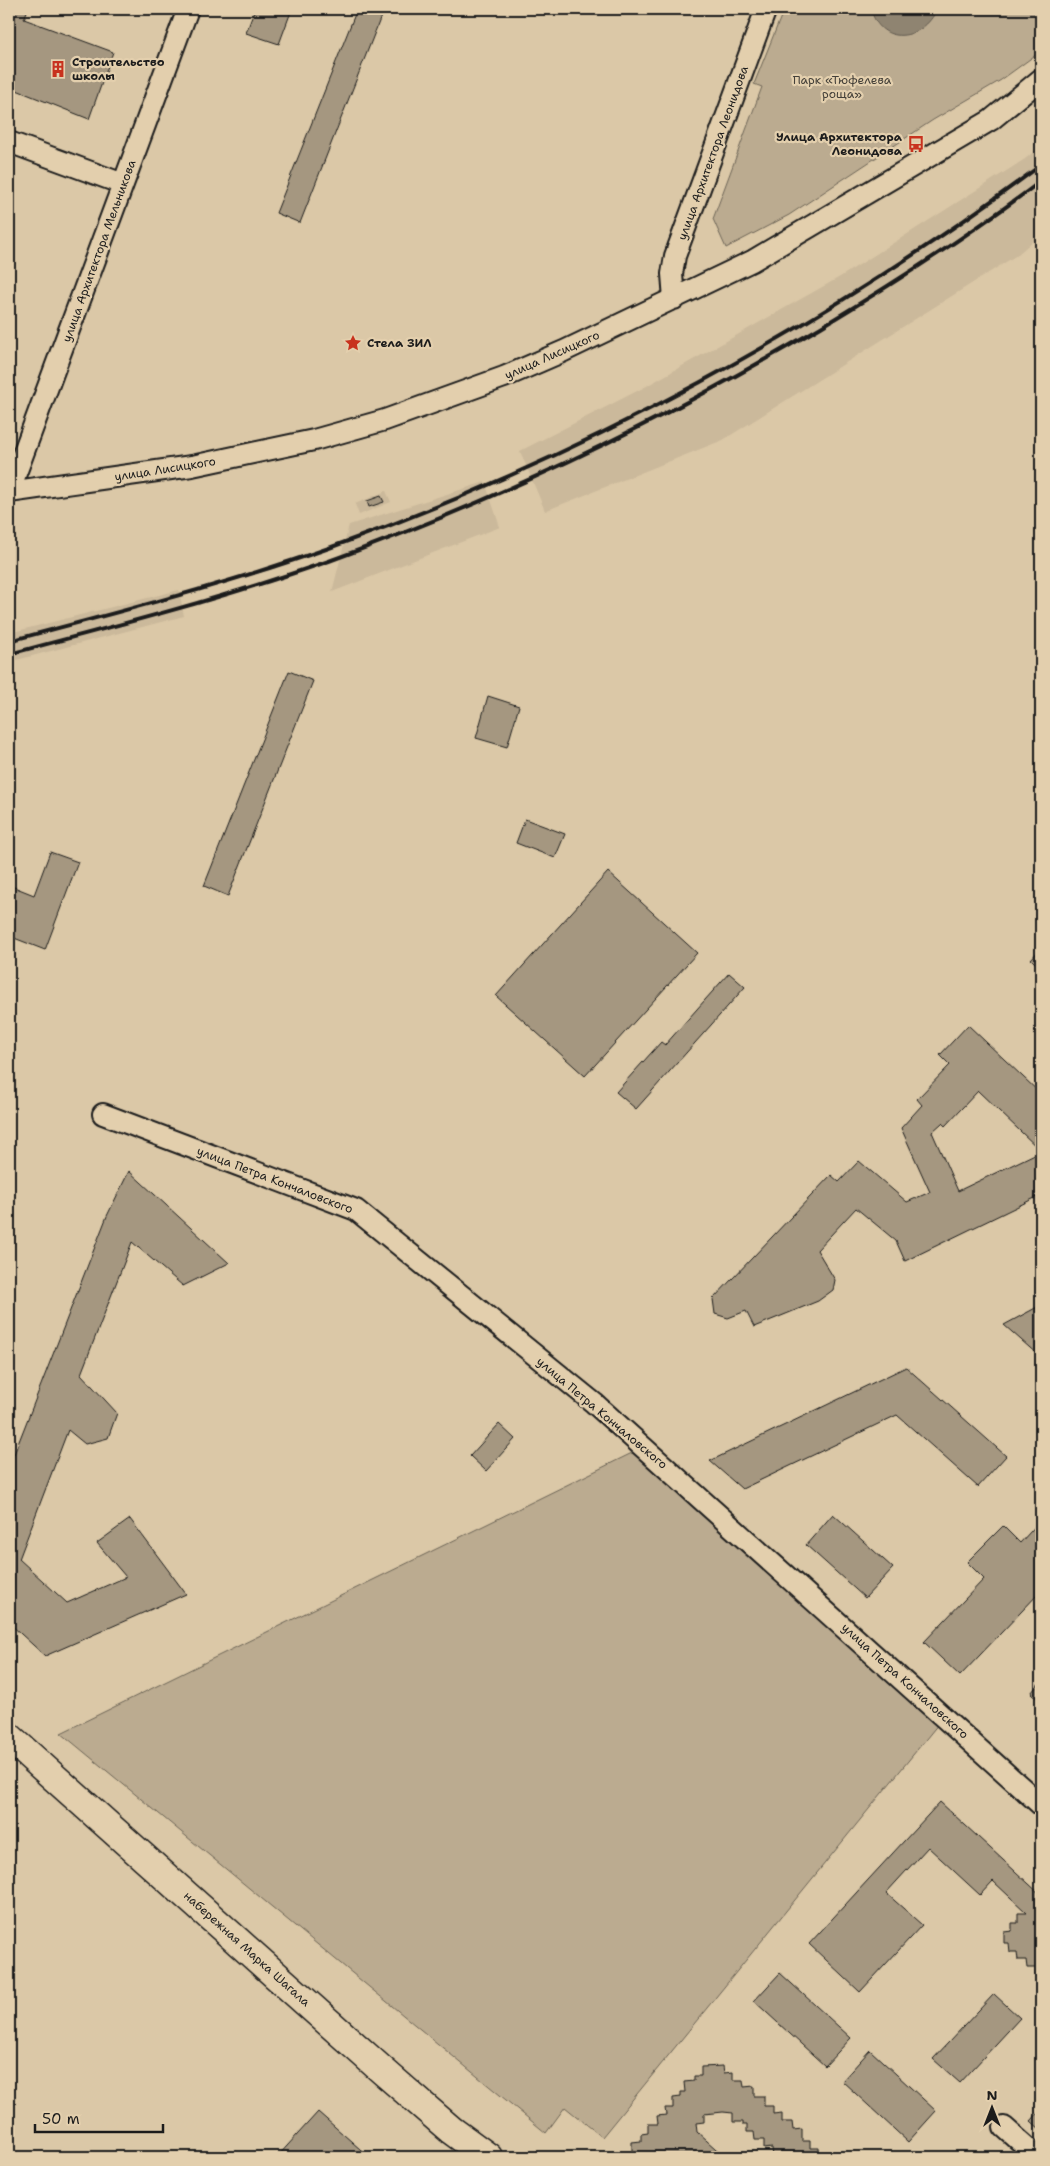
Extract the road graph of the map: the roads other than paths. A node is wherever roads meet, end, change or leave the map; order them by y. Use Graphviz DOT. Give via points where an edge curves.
graph roads {
  1 [pos="188,9"];
  2 [pos="762,10"];
  3 [pos="1041,79"];
  4 [pos="9,142"];
  5 [pos="123,184"];
  6 [pos="674,299"];
  7 [pos="9,492"];
  8 [pos="103,1114"];
  9 [pos="9,1737"];
  10 [pos="1041,1806"];
  11 [pos="1004,2127"];
  12 [pos="488,2157"];
  13 [pos="1038,2157"];
  1 -- 5 [label="street, улица Архитектора Мельникова"];
  2 -- 6 [label="street, улица Архитектора Леонидова" via="674,256"];
  3 -- 6 [label="street, улица Лисицкого" via="991,120 752,261"];
  4 -- 5 [label="street"];
  5 -- 7 [label="street, улица Архитектора Мельникова"];
  6 -- 7 [label="street, улица Лисицкого" via="504,377 385,420 314,440 192,466"];
  8 -- 10 [label="street, улица Петра Кончаловского" via="356,1210 594,1403"];
  9 -- 12 [label="main road, набережная Марка Шагала" via="383,2071 451,2130"];
  11 -- 13 [label="street"];
}
